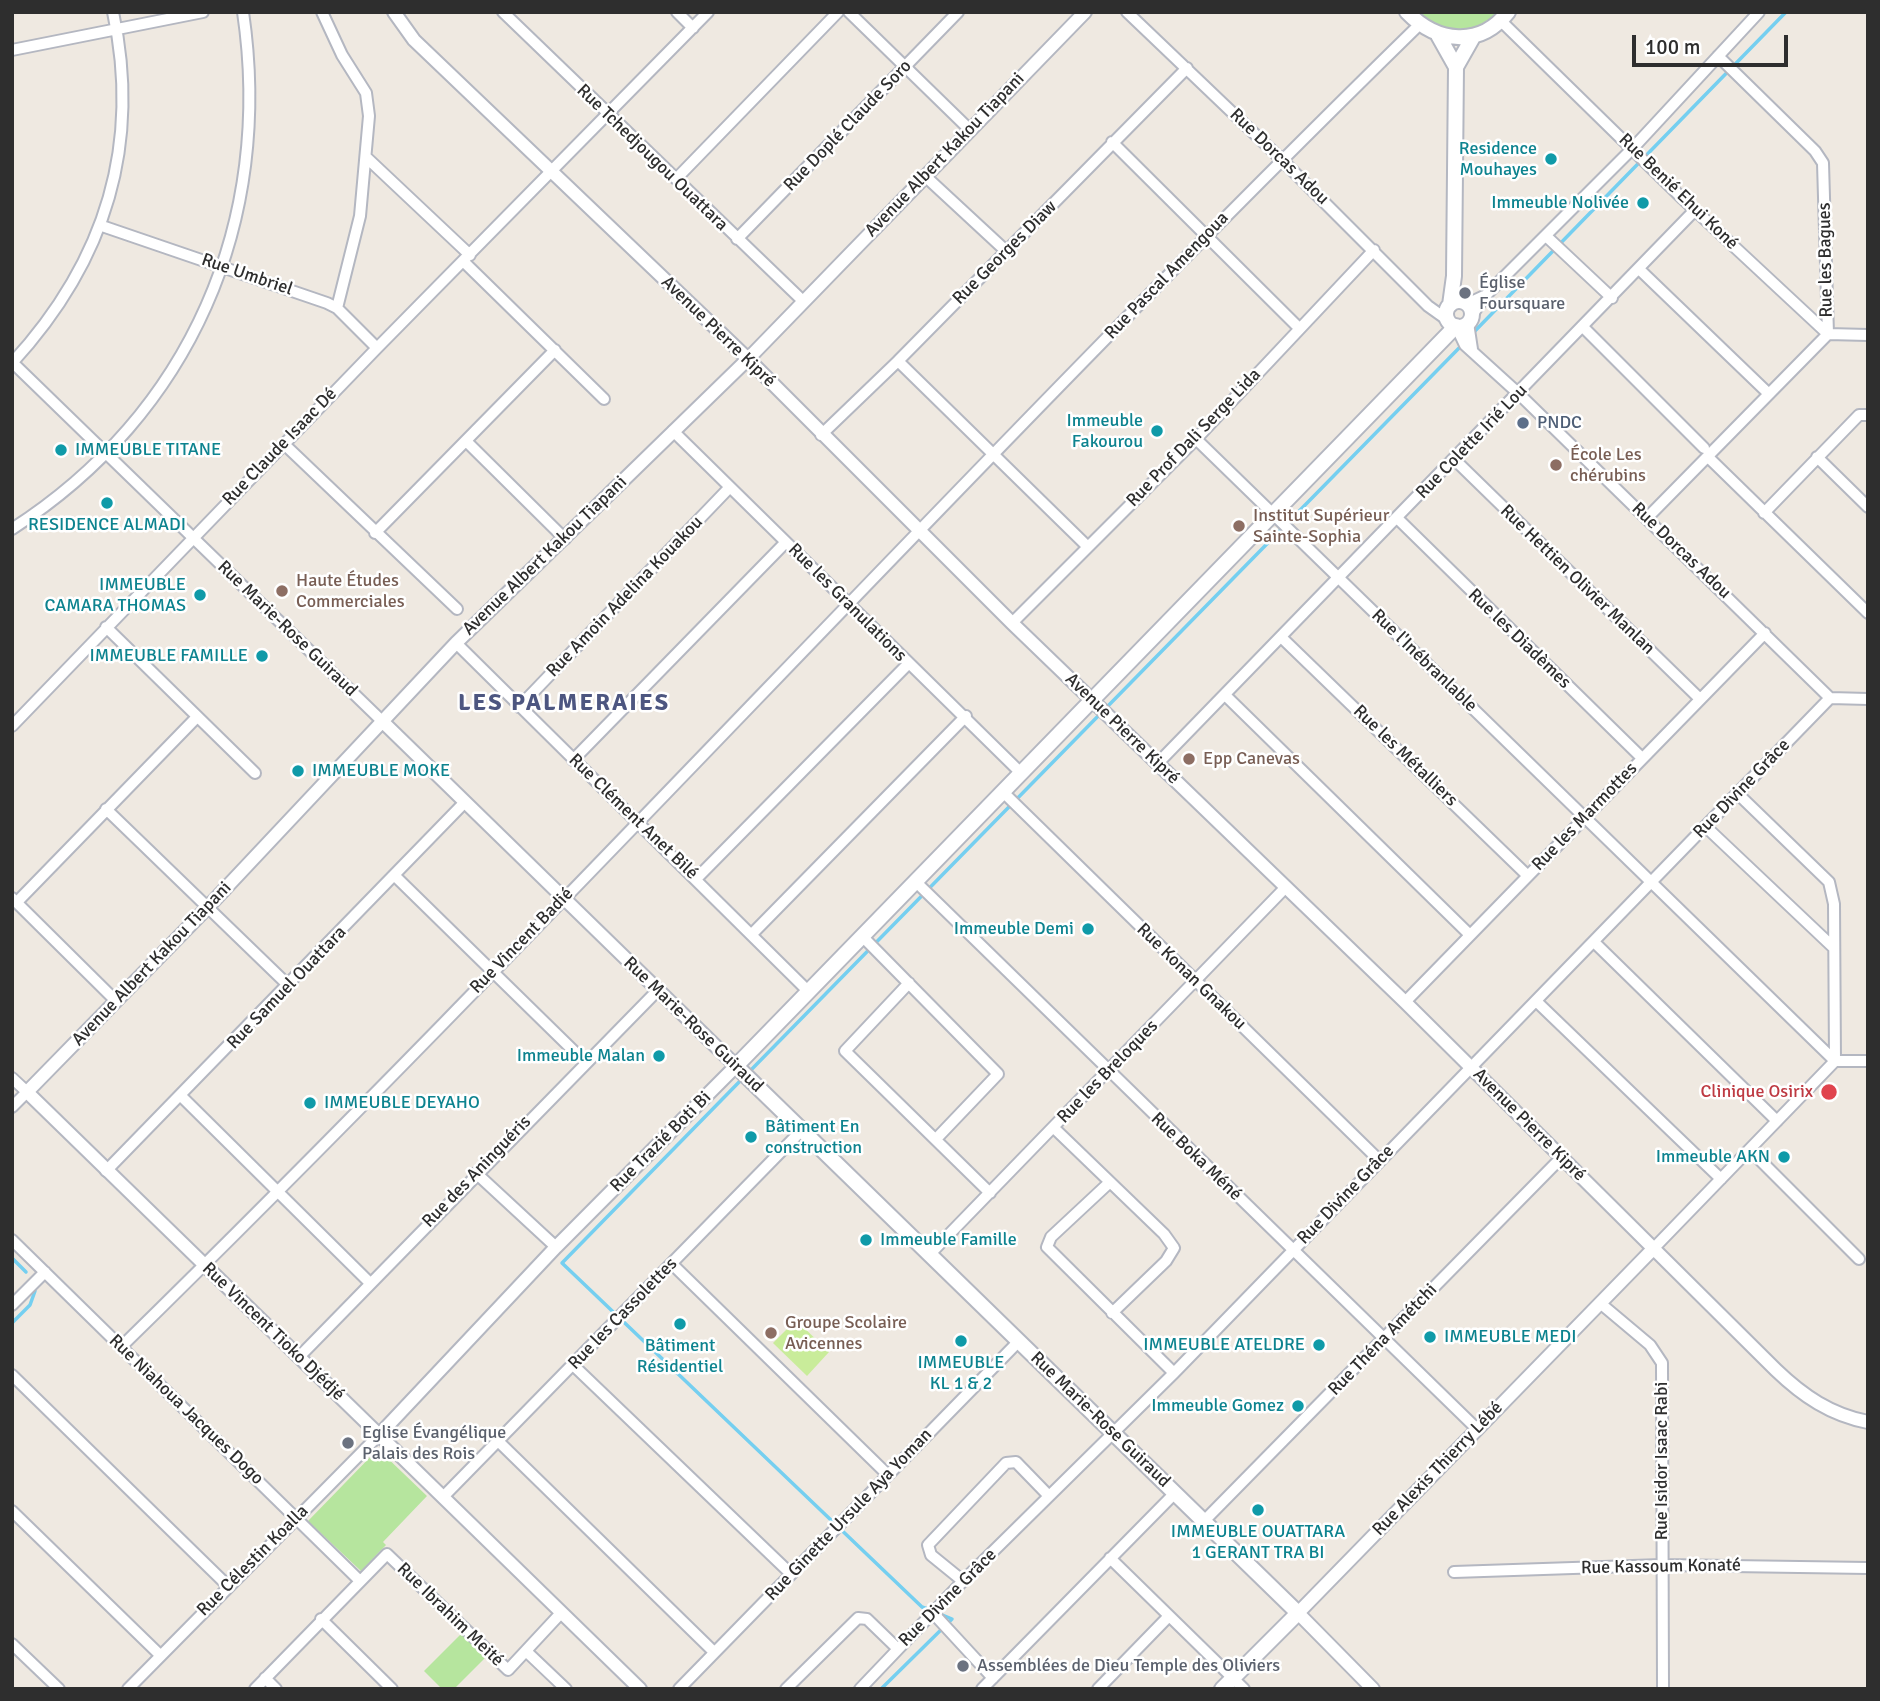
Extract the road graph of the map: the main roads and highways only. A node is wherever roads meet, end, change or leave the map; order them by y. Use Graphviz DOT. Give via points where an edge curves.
graph roads {
  1 [pos="1407,12"];
  2 [pos="1504,17"];
  3 [pos="1438,35"];
  4 [pos="1473,37"];
  5 [pos="1456,67"];
  6 [pos="736,1066"];
  7 [pos="1298,1613"];
  8 [pos="1233,1685"];
  1 -- 3 [label="main road"];
  2 -- 4 [label="main road"];
  3 -- 4 [label="main road"];
  3 -- 5 [label="main road"];
  4 -- 5 [label="main road"];
  5 -- 6 [label="main road, Rue Trazié Boti Bi" via="1454,276 1462,324"];
  6 -- 7 [label="main road, Rue Marie-Rose Guiraud"];
  7 -- 8 [label="main road, Rue Alexis Thierry Lébé"];
}
